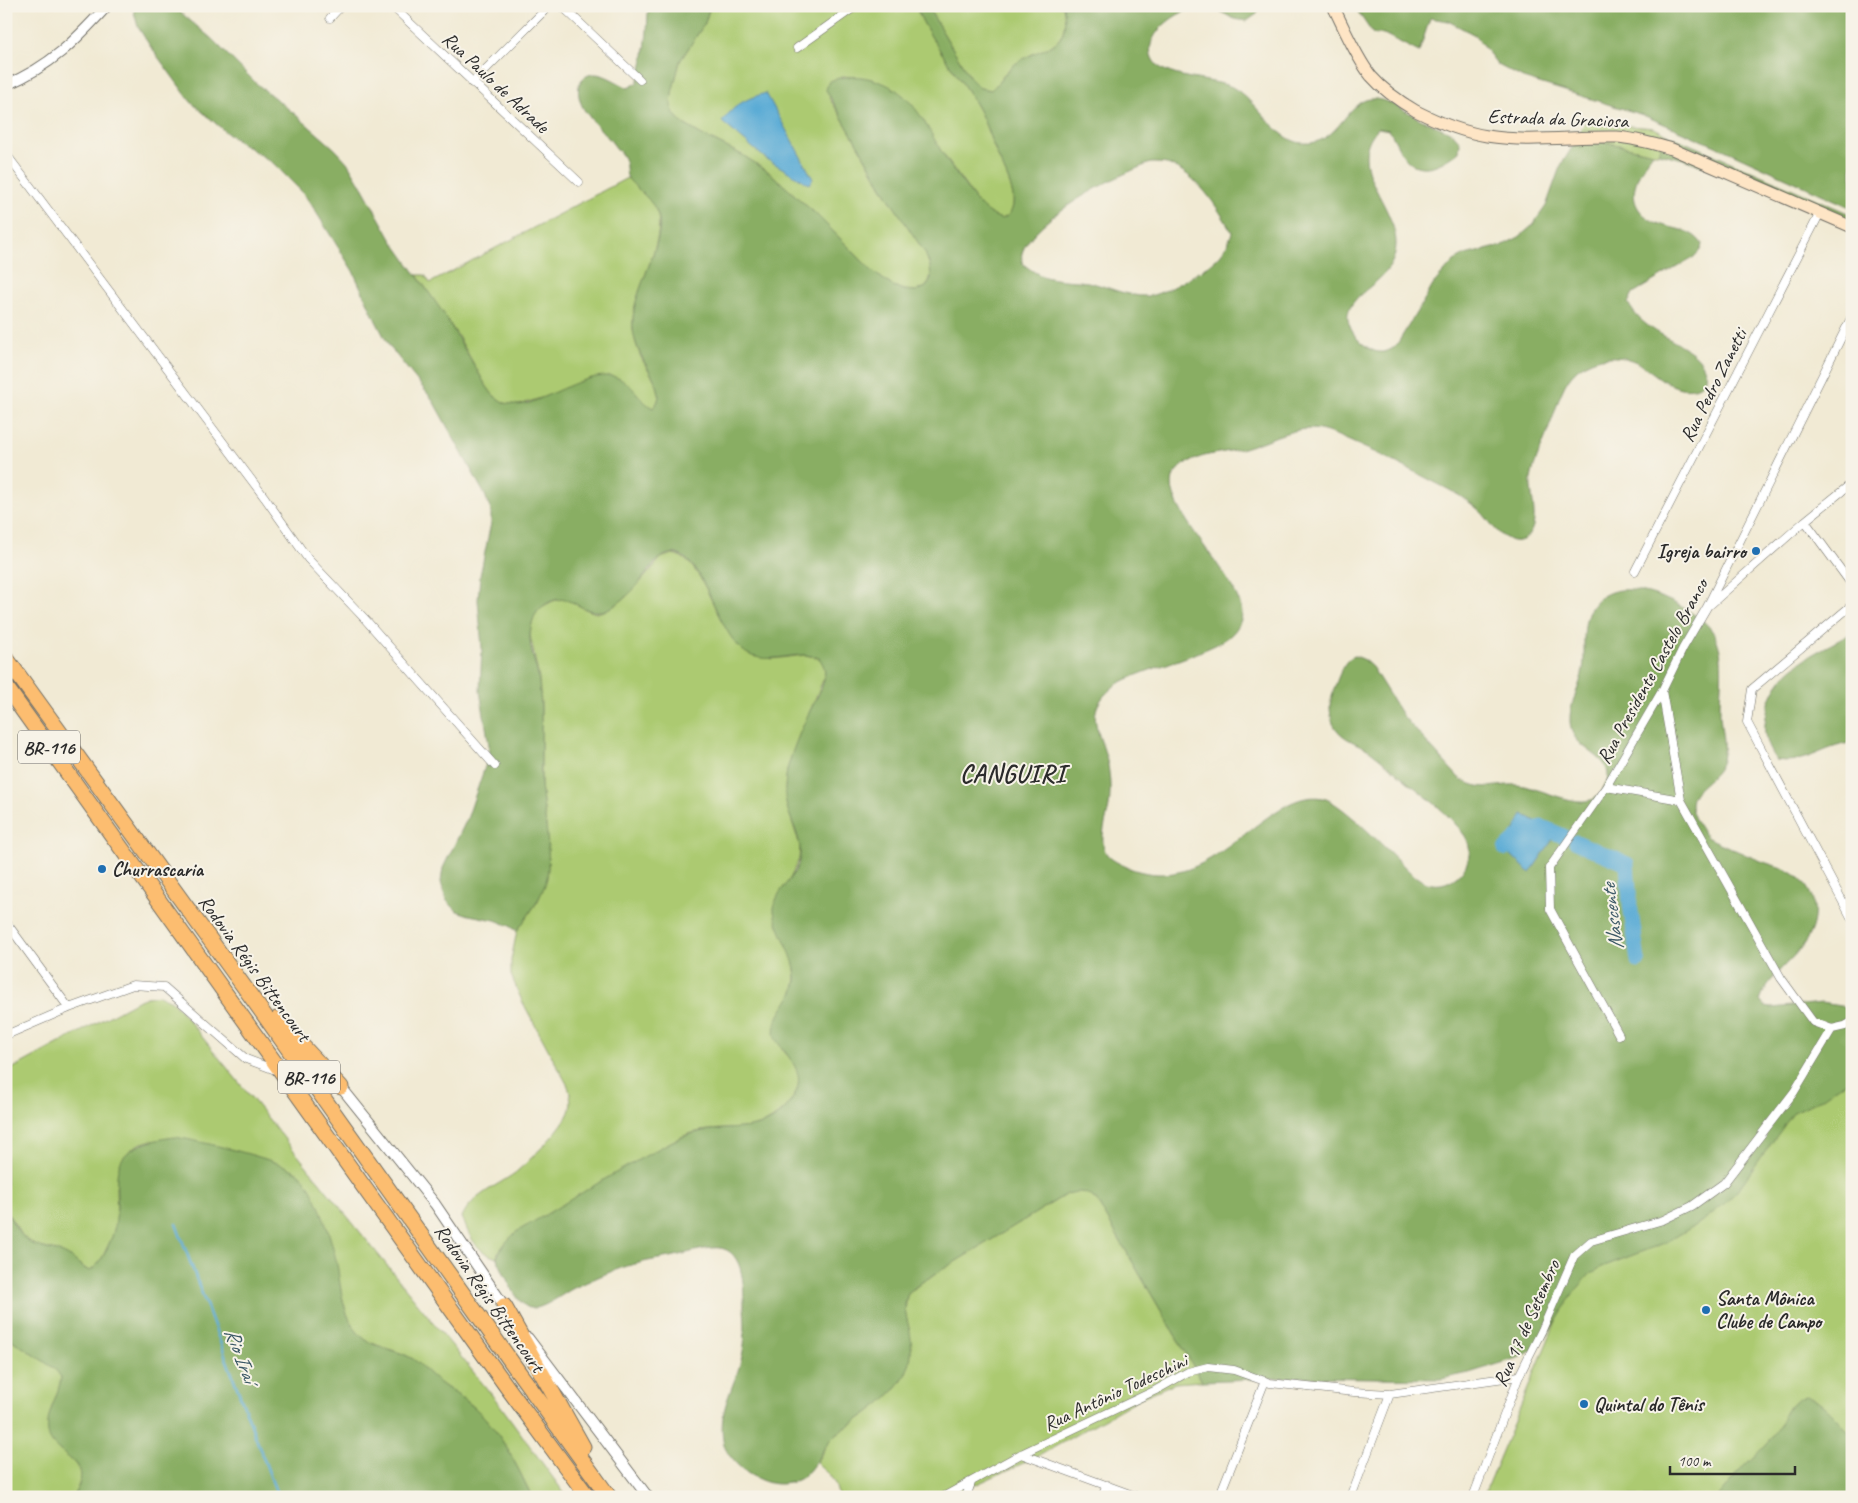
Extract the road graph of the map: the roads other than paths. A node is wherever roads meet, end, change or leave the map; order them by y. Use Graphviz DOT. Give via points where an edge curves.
graph roads {
  1 [pos="107,6"];
  2 [pos="341,6"];
  3 [pos="392,6"];
  4 [pos="548,6"];
  5 [pos="562,6"];
  6 [pos="856,6"];
  7 [pos="1333,6"];
  8 [pos="330,18"];
  9 [pos="797,48"];
  10 [pos="640,80"];
  11 [pos="472,83"];
  12 [pos="6,85"];
  13 [pos="6,154"];
  14 [pos="578,182"];
  15 [pos="1820,213"];
  16 [pos="1852,227"];
  17 [pos="1852,316"];
  18 [pos="1852,483"];
  19 [pos="1805,521"];
  20 [pos="1635,571"];
  21 [pos="1852,585"];
  22 [pos="1852,605"];
  23 [pos="1707,607"];
  24 [pos="6,658"];
  25 [pos="6,686"];
  26 [pos="1662,691"];
  27 [pos="495,766"];
  28 [pos="1606,787"];
  29 [pos="1681,800"];
  30 [pos="1852,919"];
  31 [pos="6,922"];
  32 [pos="245,988"];
  33 [pos="69,1008"];
  34 [pos="1852,1022"];
  35 [pos="1832,1029"];
  36 [pos="6,1035"];
  37 [pos="1619,1035"];
  38 [pos="284,1073"];
  39 [pos="341,1087"];
  40 [pos="504,1306"];
  41 [pos="1519,1376"];
  42 [pos="1265,1381"];
  43 [pos="1390,1394"];
  44 [pos="1021,1454"];
  45 [pos="971,1483"];
  46 [pos="1107,1485"];
  47 [pos="588,1497"];
  48 [pos="610,1497"];
  49 [pos="648,1497"];
  50 [pos="943,1497"];
  51 [pos="966,1497"];
  52 [pos="1102,1497"];
  53 [pos="1138,1497"];
  54 [pos="1220,1497"];
  55 [pos="1352,1497"];
  56 [pos="1472,1497"];
  1 -- 12 [label="street" via="59,55"];
  2 -- 8 [label="street"];
  3 -- 11 [label="street, Rua Paulo de Adrade"];
  4 -- 11 [label="street"];
  5 -- 10 [label="street"];
  6 -- 9 [label="street"];
  7 -- 15 [label="main road, Estrada da Graciosa" via="1370,75 1384,90 1429,118 1470,133 1489,136 1618,137 1650,143 1672,149"];
  11 -- 14 [label="street, Rua Paulo de Adrade"];
  13 -- 27 [label="street" via="308,559"];
  15 -- 16 [label="main road, Estrada da Graciosa"];
  15 -- 20 [label="street, Rua Pedro Zanetti"];
  17 -- 23 [label="street, Rua Presidente Castelo Branco"];
  18 -- 19 [label="street"];
  19 -- 21 [label="street"];
  19 -- 23 [label="street"];
  22 -- 30 [label="street" via="1752,689 1747,722"];
  23 -- 26 [label="street, Rua Presidente Castelo Branco"];
  24 -- 32 [label="highway, Rodovia Régis Bittencourt / BR-116"];
  25 -- 38 [label="highway, Rodovia Régis Bittencourt / BR-116"];
  26 -- 28 [label="street, Rua Presidente Castelo Branco"];
  26 -- 29 [label="street"];
  28 -- 29 [label="street"];
  28 -- 37 [label="street, Rua Presidente Castelo Branco" via="1549,868 1550,909"];
  29 -- 35 [label="street" via="1781,978 1813,1022"];
  31 -- 33 [label="street"];
  32 -- 39 [label="highway"];
  32 -- 48 [label="highway, Rodovia Régis Bittencourt / BR-116"];
  33 -- 36 [label="street"];
  33 -- 38 [label="street" via="132,986 164,987 246,1059"];
  34 -- 35 [label="street"];
  35 -- 41 [label="street, Rua 17 de Setembro" via="1794,1092 1724,1183 1692,1206 1663,1220 1591,1241 1574,1256"];
  38 -- 47 [label="highway, Rodovia Régis Bittencourt / BR-116"];
  39 -- 40 [label="street" via="435,1204"];
  40 -- 48 [label="highway"];
  40 -- 49 [label="street"];
  41 -- 43 [label="street, Rua Antônio Todeschini"];
  41 -- 56 [label="street, Rua 17 de Setembro"];
  42 -- 43 [label="street, Rua Antônio Todeschini"];
  42 -- 44 [label="street, Rua Antônio Todeschini" via="1234,1370 1208,1367 1188,1372"];
  42 -- 54 [label="street"];
  43 -- 55 [label="street"];
  44 -- 45 [label="street, Rua Antônio Todeschini"];
  44 -- 46 [label="street"];
  45 -- 50 [label="street, Rua Antônio Todeschini"];
  45 -- 51 [label="street"];
  46 -- 52 [label="street"];
  46 -- 53 [label="street"];
}
